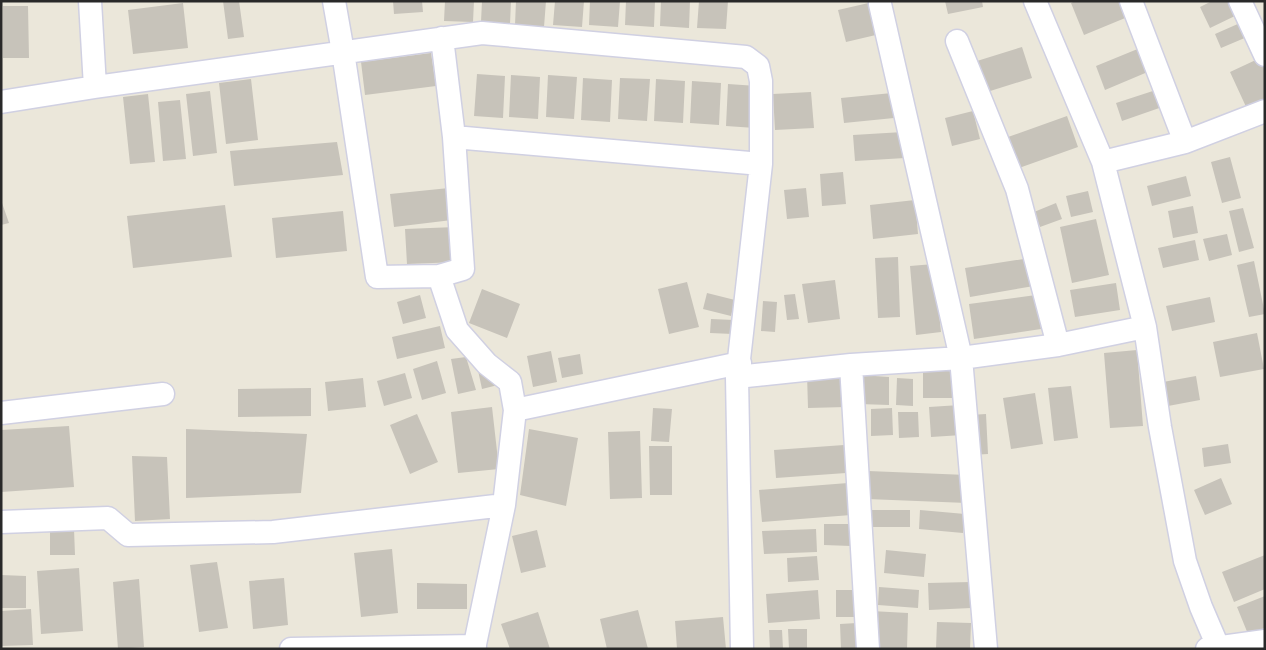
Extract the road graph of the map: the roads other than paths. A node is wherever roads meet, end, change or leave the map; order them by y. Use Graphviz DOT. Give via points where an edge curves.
graph roads {
  1 [pos="90,1"];
  2 [pos="334,1"];
  3 [pos="1035,1"];
  4 [pos="1131,1"];
  5 [pos="1240,1"];
  6 [pos="880,4"];
  7 [pos="442,38"];
  8 [pos="957,41"];
  9 [pos="343,52"];
  10 [pos="1265,55"];
  11 [pos="95,87"];
  12 [pos="1,102"];
  13 [pos="1265,111"];
  14 [pos="454,137"];
  15 [pos="1185,142"];
  16 [pos="1103,162"];
  17 [pos="761,164"];
  18 [pos="439,276"];
  19 [pos="1145,327"];
  20 [pos="1058,345"];
  21 [pos="961,358"];
  22 [pos="851,365"];
  23 [pos="739,370"];
  24 [pos="163,394"];
  25 [pos="515,410"];
  26 [pos="1,413"];
  27 [pos="504,505"];
  28 [pos="1,522"];
  29 [pos="1265,641"];
  30 [pos="475,647"];
  31 [pos="1215,648"];
  32 [pos="291,649"];
  33 [pos="296,649"];
  34 [pos="742,649"];
  35 [pos="868,649"];
  36 [pos="986,649"];
  1 -- 11 [label="street"];
  2 -- 9 [label="street"];
  3 -- 16 [label="street"];
  4 -- 15 [label="street"];
  5 -- 10 [label="street"];
  6 -- 21 [label="street"];
  7 -- 9 [label="street"];
  7 -- 14 [label="street"];
  7 -- 17 [label="street" via="482,33 746,57 758,66 761,81"];
  8 -- 20 [label="street" via="1017,188"];
  9 -- 11 [label="street"];
  9 -- 18 [label="street" via="377,277"];
  11 -- 12 [label="street"];
  13 -- 15 [label="street"];
  14 -- 17 [label="street"];
  14 -- 18 [label="street" via="463,269"];
  15 -- 16 [label="street"];
  16 -- 19 [label="street"];
  17 -- 23 [label="street"];
  18 -- 25 [label="street" via="457,330 487,364 510,382"];
  19 -- 20 [label="street"];
  19 -- 31 [label="street" via="1185,561"];
  20 -- 21 [label="street"];
  21 -- 22 [label="street"];
  21 -- 36 [label="street"];
  22 -- 23 [label="street"];
  22 -- 35 [label="street"];
  23 -- 25 [label="street"];
  23 -- 34 [label="street"];
  24 -- 26 [label="street"];
  25 -- 27 [label="street"];
  27 -- 28 [label="street" via="273,532 128,535 108,518"];
  27 -- 30 [label="street"];
  29 -- 31 [label="street"];
  30 -- 33 [label="street"];
  32 -- 33 [label="street"];
}
